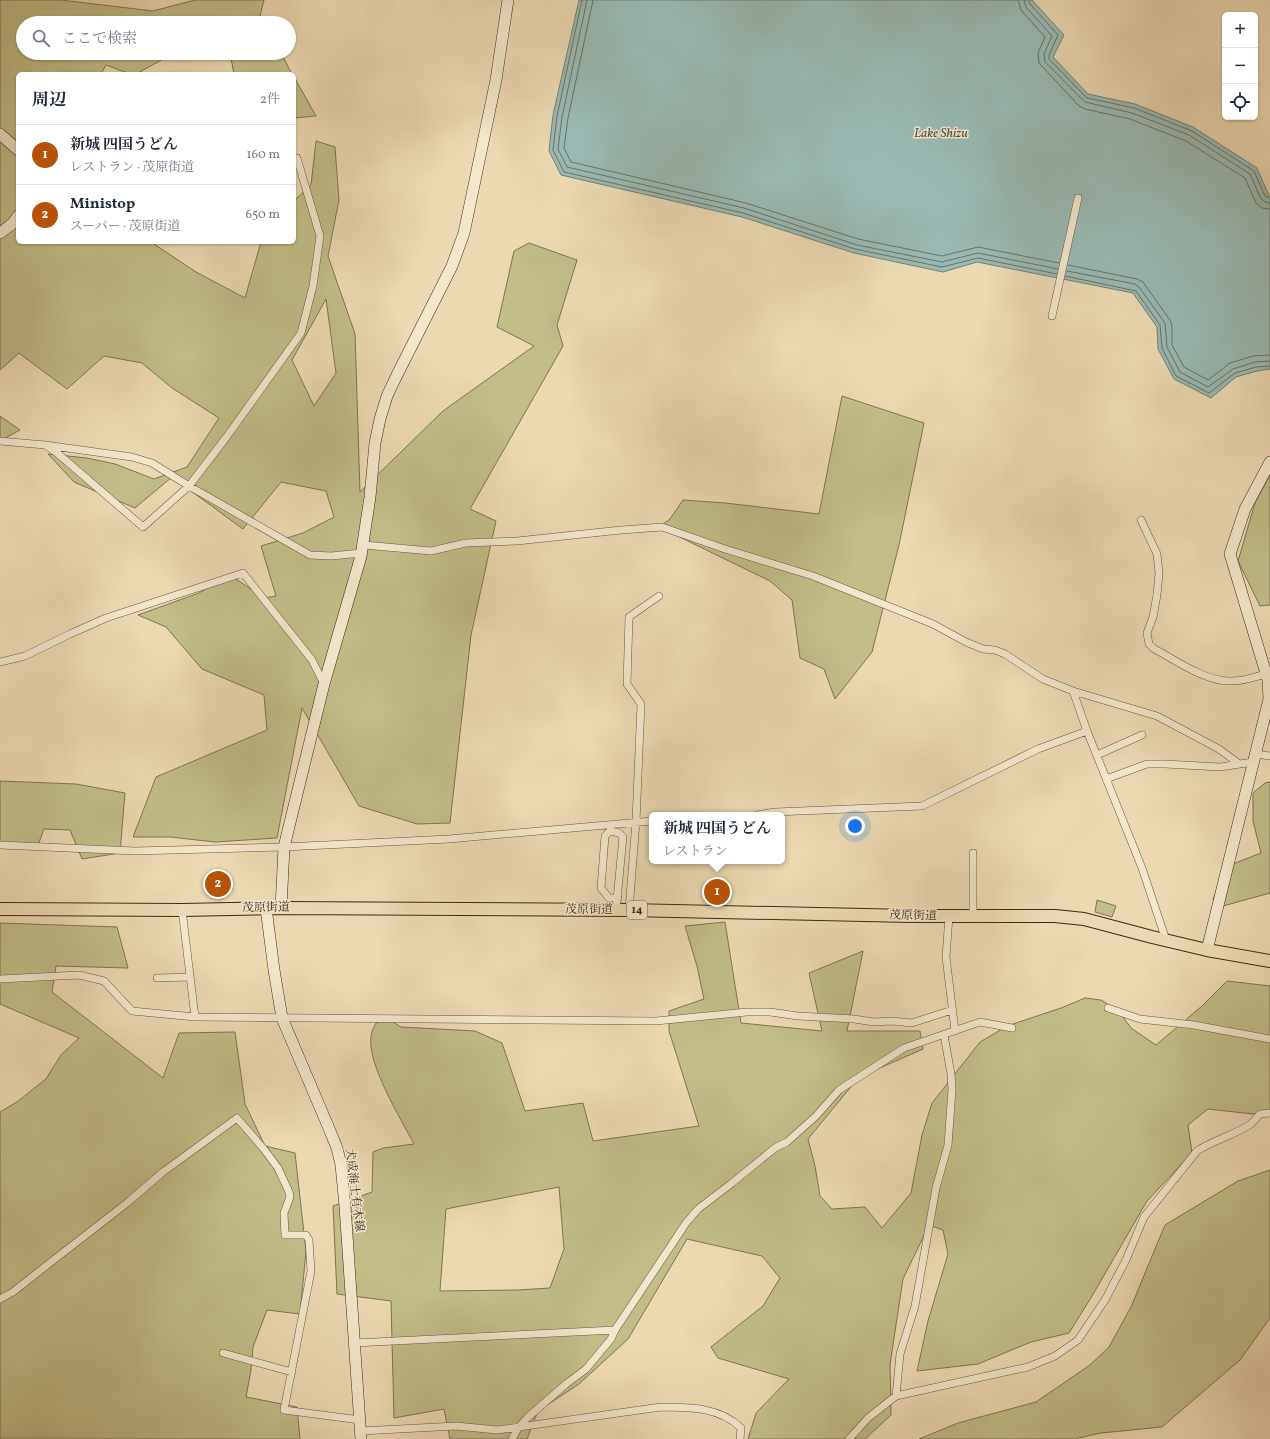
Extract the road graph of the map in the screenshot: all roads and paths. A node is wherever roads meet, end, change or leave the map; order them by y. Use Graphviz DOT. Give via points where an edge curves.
graph roads {
  1 [pos="508,0"];
  2 [pos="0,134"];
  3 [pos="16,148"];
  4 [pos="297,158"];
  5 [pos="1078,198"];
  6 [pos="16,219"];
  7 [pos="0,232"];
  8 [pos="1053,312"];
  9 [pos="0,441"];
  10 [pos="45,445"];
  11 [pos="1270,462"];
  12 [pos="189,486"];
  13 [pos="1141,520"];
  14 [pos="363,549"];
  15 [pos="659,596"];
  16 [pos="0,662"];
  17 [pos="1268,678"];
  18 [pos="324,684"];
  19 [pos="1073,691"];
  20 [pos="1087,731"];
  21 [pos="1142,735"];
  22 [pos="1097,755"];
  23 [pos="1270,756"];
  24 [pos="1254,758"];
  25 [pos="1238,763"];
  26 [pos="1106,779"];
  27 [pos="775,812"];
  28 [pos="636,821"];
  29 [pos="649,821"];
  30 [pos="0,845"];
  31 [pos="284,847"];
  32 [pos="973,853"];
  33 [pos="617,904"];
  34 [pos="266,908"];
  35 [pos="282,908"];
  36 [pos="0,909"];
  37 [pos="182,910"];
  38 [pos="629,910"];
  39 [pos="949,916"];
  40 [pos="973,916"];
  41 [pos="1166,940"];
  42 [pos="1207,950"];
  43 [pos="1270,960"];
  44 [pos="190,977"];
  45 [pos="157,978"];
  46 [pos="0,979"];
  47 [pos="1108,1008"];
  48 [pos="952,1010"];
  49 [pos="195,1017"];
  50 [pos="282,1018"];
  51 [pos="1012,1028"];
  52 [pos="956,1031"];
  53 [pos="944,1036"];
  54 [pos="1270,1039"];
  55 [pos="1270,1113"];
  56 [pos="0,1299"];
  57 [pos="615,1330"];
  58 [pos="354,1343"];
  59 [pos="223,1353"];
  60 [pos="292,1372"];
  61 [pos="896,1396"];
  62 [pos="519,1427"];
  63 [pos="361,1430"];
  64 [pos="512,1439"];
  65 [pos="740,1439"];
  66 [pos="849,1439"];
  1 -- 14 [label="street" via="496,80 464,233 452,266 387,396 375,443"];
  2 -- 3 [label="street"];
  4 -- 12 [label="street" via="320,236 301,333"];
  5 -- 8 [label="street"];
  6 -- 7 [label="street"];
  9 -- 10 [label="street"];
  10 -- 12 [label="street" via="132,456 152,463"];
  10 -- 12 [label="street" via="143,527"];
  11 -- 17 [label="street" via="1245,509 1230,554"];
  12 -- 14 [label="street" via="310,555 331,556"];
  13 -- 17 [label="street" via="1157,554 1159,574 1153,617 1147,633 1149,644 1209,678 1229,682"];
  14 -- 18 [label="street"];
  14 -- 19 [label="street" via="431,551 466,543 517,541 662,527 812,576 933,624 972,645 1005,654 1043,679"];
  15 -- 28 [label="street" via="629,617 627,684 641,704"];
  16 -- 18 [label="street" via="25,656 106,618 243,573 312,660"];
  17 -- 24 [label="street" via="1269,699"];
  18 -- 31 [label="street"];
  19 -- 20 [label="street"];
  19 -- 25 [label="street" via="1157,716 1219,749"];
  20 -- 22 [label="street"];
  20 -- 27 [label="street" via="1038,750 922,806"];
  21 -- 22 [label="street"];
  22 -- 26 [label="street"];
  23 -- 24 [label="street"];
  24 -- 25 [label="street"];
  24 -- 42 [label="street"];
  25 -- 26 [label="street" via="1220,767 1147,764"];
  26 -- 41 [label="street" via="1142,868"];
  28 -- 29 [label="street"];
  28 -- 31 [label="street" via="449,839"];
  28 -- 38 [label="street"];
  30 -- 31 [label="street" via="135,851"];
  31 -- 35 [label="street"];
  32 -- 40 [label="street"];
  33 -- 33 [label="street" via="623,837 610,831 605,836 601,888"];
  33 -- 35 [label="main road, 茂原街道 / 14"];
  33 -- 38 [label="main road, 茂原街道 / 14"];
  34 -- 35 [label="main road, 茂原街道 / 14"];
  34 -- 37 [label="main road, 茂原街道 / 14"];
  34 -- 50 [label="street, 犬成海士有木線"];
  36 -- 37 [label="main road, 茂原街道 / 14"];
  37 -- 44 [label="street"];
  38 -- 39 [label="main road, 茂原街道 / 14"];
  39 -- 40 [label="main road, 茂原街道 / 14"];
  39 -- 48 [label="street" via="946,957"];
  40 -- 41 [label="main road, 茂原街道 / 14" via="1055,916 1084,919"];
  41 -- 42 [label="main road, 茂原街道 / 14"];
  42 -- 43 [label="main road, 茂原街道 / 14"];
  44 -- 45 [label="street"];
  44 -- 49 [label="street"];
  46 -- 49 [label="street" via="79,975 104,981 132,1011"];
  47 -- 54 [label="street" via="1140,1019 1194,1025"];
  48 -- 50 [label="street" via="912,1024 762,1012 656,1021"];
  48 -- 52 [label="street"];
  49 -- 50 [label="street"];
  50 -- 58 [label="street, 犬成海士有木線" via="337,1148 341,1165"];
  51 -- 52 [label="street" via="980,1022"];
  52 -- 53 [label="street"];
  53 -- 57 [label="street" via="904,1048 840,1090 787,1142 775,1148 698,1209"];
  53 -- 61 [label="street" via="952,1090 948,1145 936,1188 915,1306 900,1354"];
  55 -- 61 [label="street" via="1260,1114 1252,1123 1197,1151 1144,1217 1105,1300 1074,1344 1055,1356 1028,1367"];
  56 -- 60 [label="street" via="13,1292 163,1172 237,1118 278,1168 289,1192 290,1197 284,1213 285,1235 306,1235 309,1240 311,1271"];
  57 -- 58 [label="street"];
  57 -- 62 [label="street" via="611,1339 586,1369"];
  58 -- 63 [label="street, 犬成海士有木線"];
  59 -- 60 [label="street"];
  60 -- 63 [label="street" via="284,1410"];
  61 -- 66 [label="street" via="868,1418"];
  62 -- 63 [label="street" via="497,1430 456,1426"];
  62 -- 64 [label="street"];
  62 -- 65 [label="street" via="661,1407 688,1407 722,1415 735,1422 741,1428"];
}
